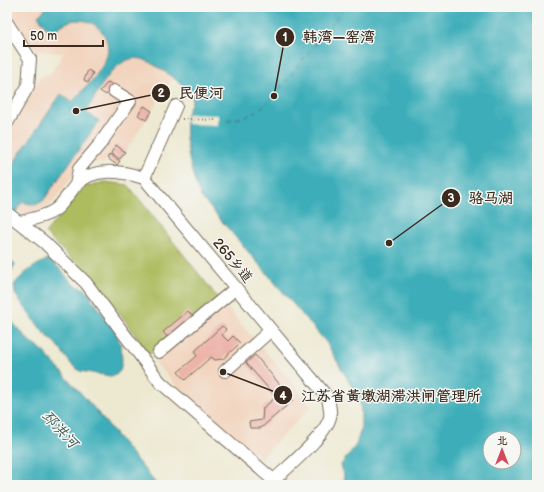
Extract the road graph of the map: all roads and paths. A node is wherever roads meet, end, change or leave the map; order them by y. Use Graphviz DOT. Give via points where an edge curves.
graph roads {
  1 [pos="7,23"];
  2 [pos="114,91"];
  3 [pos="176,106"];
  4 [pos="171,118"];
  5 [pos="216,120"];
  6 [pos="7,123"];
  7 [pos="144,178"];
  8 [pos="76,185"];
  9 [pos="8,214"];
  10 [pos="20,222"];
  11 [pos="236,288"];
  12 [pos="271,330"];
  13 [pos="158,352"];
  14 [pos="225,371"];
  15 [pos="276,482"];
  1 -- 6 [label="street" via="30,59 28,86"];
  2 -- 8 [label="street" via="130,101 79,169"];
  3 -- 4 [label="street"];
  4 -- 5 [label="path"];
  4 -- 7 [label="street"];
  7 -- 8 [label="street" via="125,172 95,173"];
  7 -- 11 [label="street, 265乡道"];
  8 -- 10 [label="street" via="56,210 42,217"];
  9 -- 10 [label="street"];
  10 -- 15 [label="street" via="86,283 160,382"];
  11 -- 12 [label="street, 265乡道"];
  11 -- 13 [label="street"];
  12 -- 14 [label="street"];
  12 -- 15 [label="street, 265乡道" via="328,398 330,415 327,426"];
}
